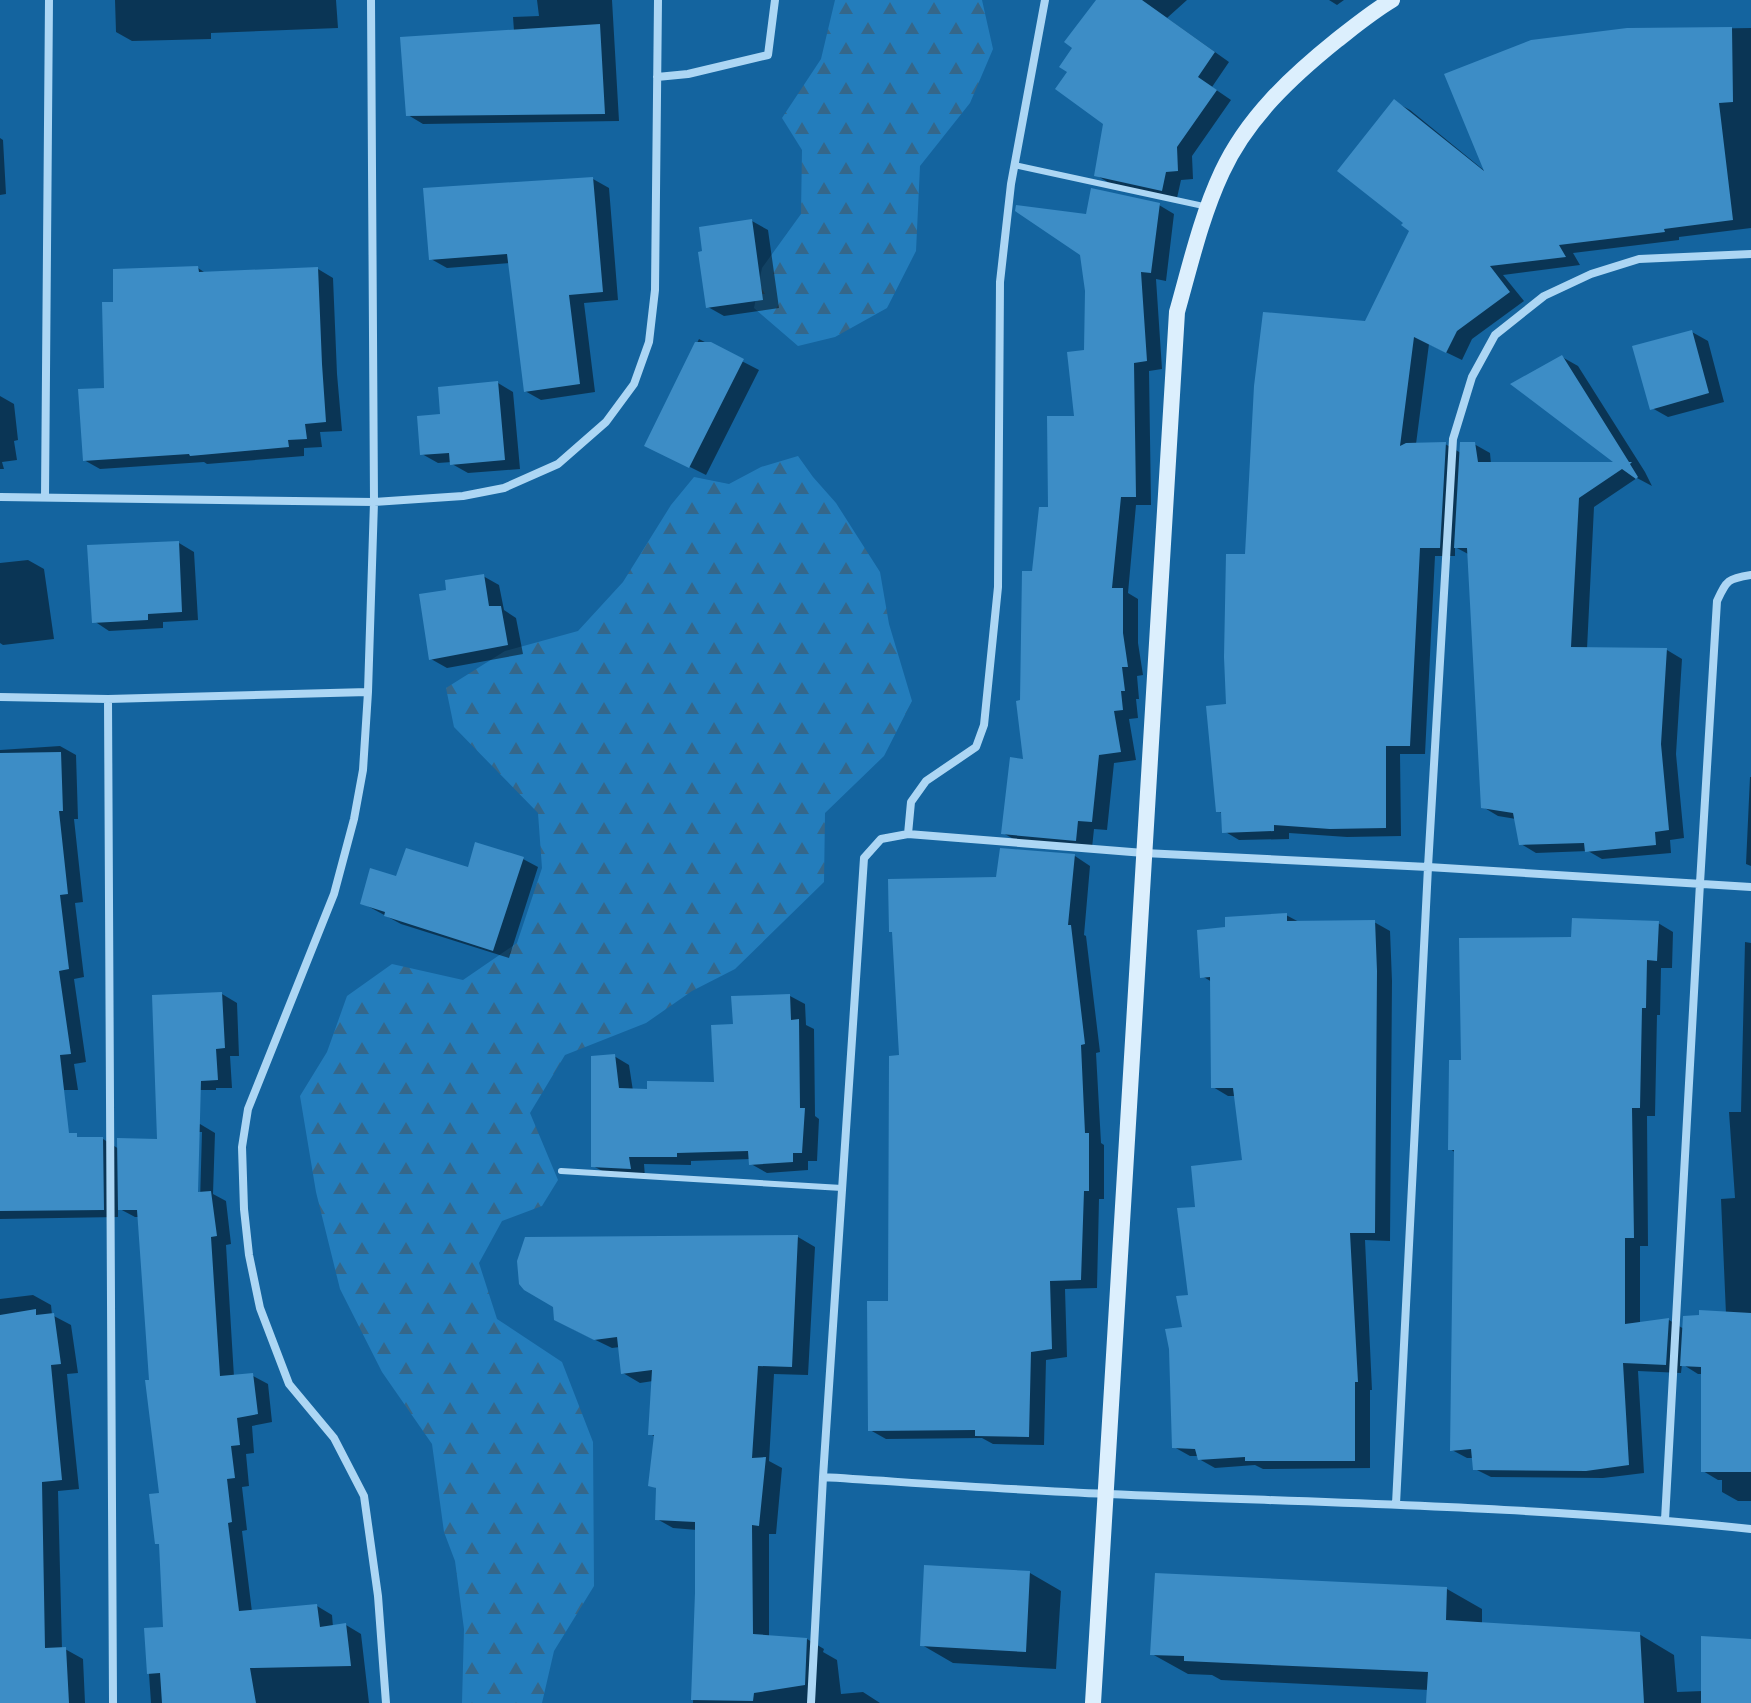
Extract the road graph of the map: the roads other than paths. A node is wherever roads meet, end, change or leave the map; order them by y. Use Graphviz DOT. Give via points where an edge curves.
graph roads {
  1 [pos="49,0"];
  2 [pos="371,0"];
  3 [pos="658,0"];
  4 [pos="775,0"];
  5 [pos="1045,0"];
  6 [pos="1392,0"];
  7 [pos="657,77"];
  8 [pos="1014,165"];
  9 [pos="1208,207"];
  10 [pos="1751,254"];
  11 [pos="0,497"];
  12 [pos="45,497"];
  13 [pos="374,502"];
  14 [pos="1751,575"];
  15 [pos="368,692"];
  16 [pos="0,697"];
  17 [pos="108,699"];
  18 [pos="908,834"];
  19 [pos="1144,853"];
  20 [pos="1428,867"];
  21 [pos="1700,883"];
  22 [pos="1751,887"];
  23 [pos="561,1171"];
  24 [pos="842,1188"];
  25 [pos="823,1477"];
  26 [pos="1106,1494"];
  27 [pos="1396,1504"];
  28 [pos="1665,1520"];
  29 [pos="1751,1529"];
  30 [pos="113,1703"];
  31 [pos="386,1703"];
  32 [pos="811,1703"];
  33 [pos="1093,1703"];
  1 -- 12 [label="street"];
  2 -- 13 [label="street"];
  3 -- 7 [label="street"];
  4 -- 7 [label="street" via="768,55"];
  5 -- 8 [label="street"];
  6 -- 9 [label="street" via="1300,70 1247,127"];
  7 -- 13 [label="street" via="655,290 649,342 634,384 606,422 558,464 529,478 463,496"];
  8 -- 9 [label="lane"];
  8 -- 18 [label="street" via="1000,282 998,587 984,725 976,747 926,781 911,802"];
  9 -- 19 [label="street" via="1177,312"];
  10 -- 20 [label="street" via="1639,259 1591,274 1544,296 1495,335 1472,377 1453,439"];
  11 -- 12 [label="street"];
  12 -- 13 [label="street"];
  13 -- 15 [label="street"];
  14 -- 21 [label="street" via="1726,583 1717,601"];
  15 -- 17 [label="street"];
  15 -- 31 [label="street" via="363,770 334,894 248,1109 242,1147 249,1255 260,1308 289,1384 334,1438 364,1496"];
  16 -- 17 [label="street"];
  17 -- 30 [label="street"];
  18 -- 19 [label="street"];
  18 -- 24 [label="street" via="881,839 864,858"];
  19 -- 20 [label="street"];
  19 -- 26 [label="street"];
  20 -- 21 [label="street"];
  20 -- 27 [label="street"];
  21 -- 22 [label="street"];
  21 -- 28 [label="street"];
  23 -- 24 [label="lane"];
  24 -- 25 [label="street"];
  25 -- 26 [label="street"];
  25 -- 32 [label="street"];
  26 -- 27 [label="street"];
  26 -- 33 [label="street"];
  27 -- 28 [label="street"];
  28 -- 29 [label="street"];
}
